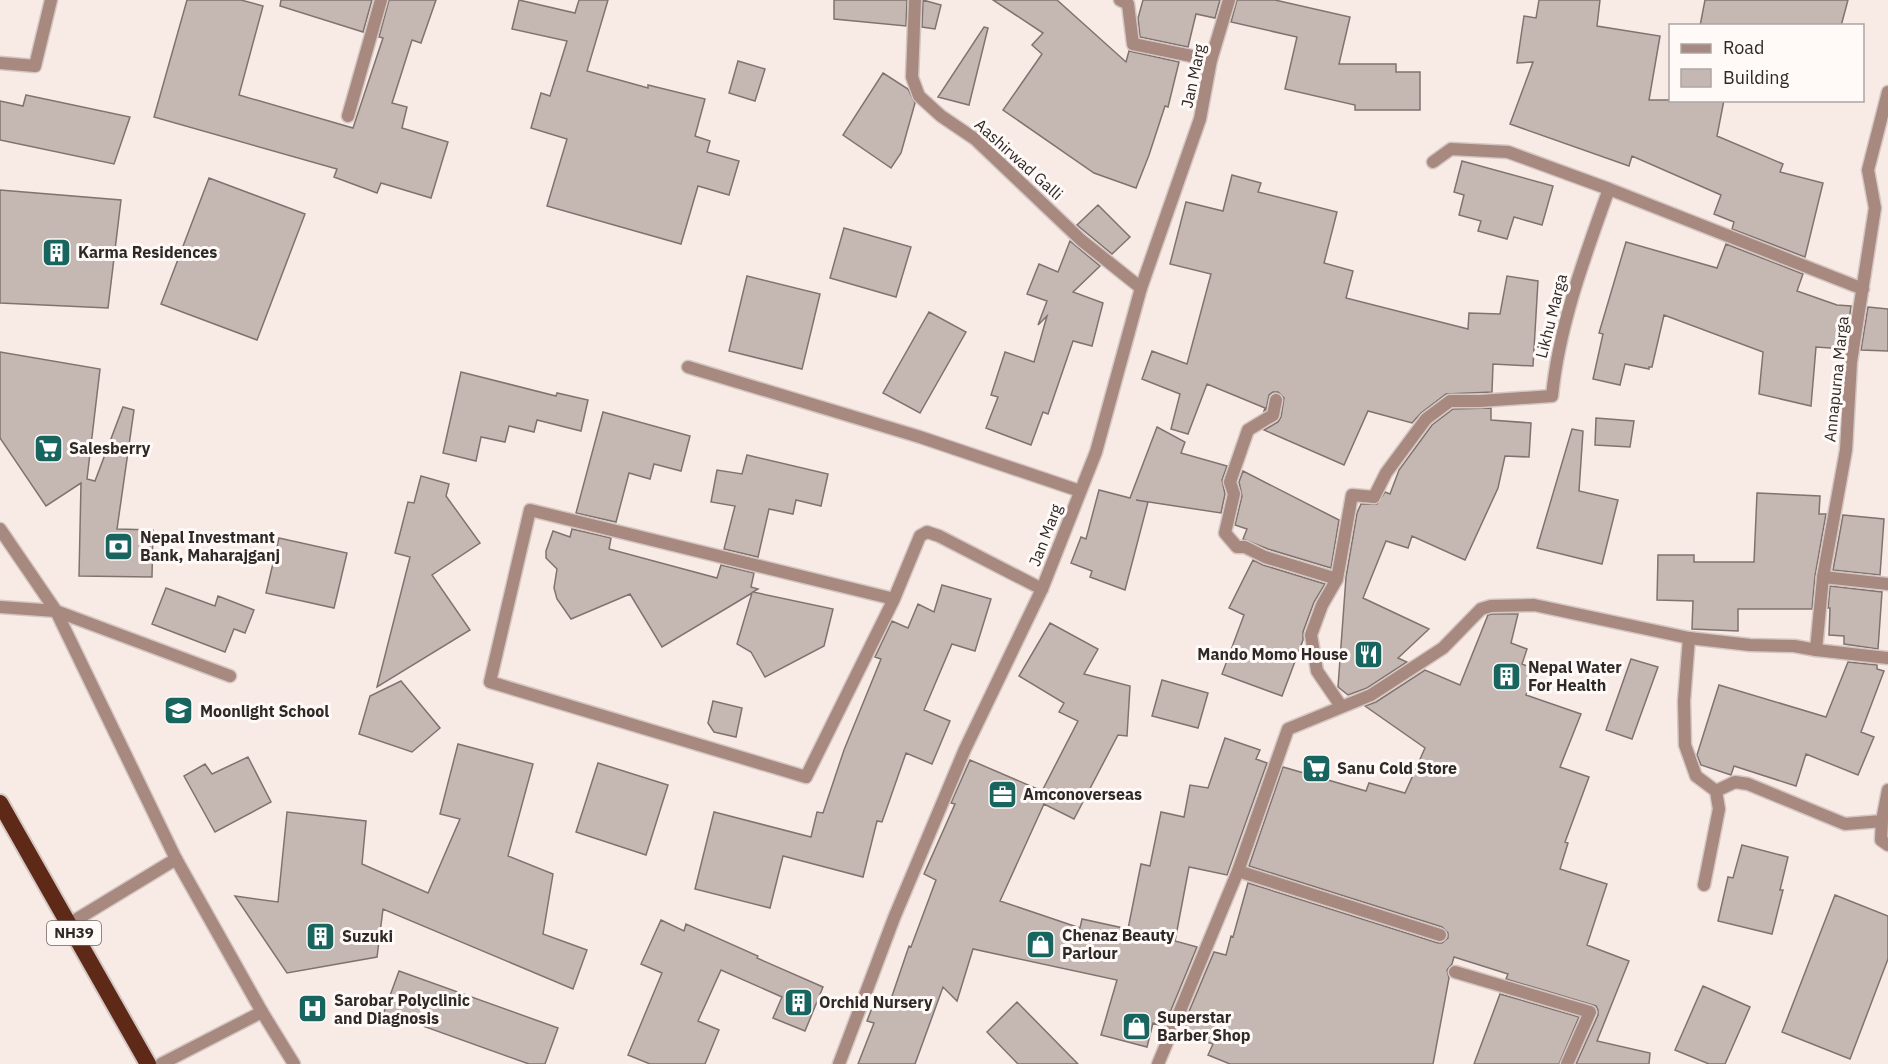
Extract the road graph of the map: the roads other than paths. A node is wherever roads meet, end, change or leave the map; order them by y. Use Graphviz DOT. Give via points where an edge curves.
graph roads {
  1 [pos="51,0"];
  2 [pos="381,0"];
  3 [pos="915,0"];
  4 [pos="1120,0"];
  5 [pos="1229,0"];
  6 [pos="1211,60"];
  7 [pos="0,63"];
  8 [pos="1888,92"];
  9 [pos="348,116"];
  10 [pos="1433,162"];
  11 [pos="1609,189"];
  12 [pos="1882,208"];
  13 [pos="1141,288"];
  14 [pos="1863,289"];
  15 [pos="688,368"];
  16 [pos="1276,400"];
  17 [pos="1080,491"];
  18 [pos="0,529"];
  19 [pos="1823,577"];
  20 [pos="1337,579"];
  21 [pos="1888,584"];
  22 [pos="1042,589"];
  23 [pos="894,599"];
  24 [pos="0,607"];
  25 [pos="56,611"];
  26 [pos="1689,638"];
  27 [pos="1816,650"];
  28 [pos="1888,658"];
  29 [pos="230,676"];
  30 [pos="1341,706"];
  31 [pos="1888,790"];
  32 [pos="1716,791"];
  33 [pos="0,803"];
  34 [pos="1882,821"];
  35 [pos="1888,845"];
  36 [pos="176,859"];
  37 [pos="1238,871"];
  38 [pos="1704,885"];
  39 [pos="69,924"];
  40 [pos="1440,935"];
  41 [pos="1455,972"];
  42 [pos="262,1012"];
  43 [pos="148,1064"];
  44 [pos="161,1064"];
  45 [pos="294,1064"];
  46 [pos="839,1064"];
  47 [pos="1158,1064"];
  48 [pos="1567,1064"];
  1 -- 7 [label="street" via="35,66"];
  2 -- 9 [label="street"];
  3 -- 13 [label="street, Aashirwad Galli" via="912,77 919,96 975,139 1081,240"];
  4 -- 6 [label="street" via="1128,4 1133,44"];
  5 -- 6 [label="street, Jan Marg"];
  6 -- 13 [label="street, Jan Marg" via="1200,119"];
  8 -- 12 [label="street, Annapurna Marga" via="1868,170"];
  10 -- 11 [label="street" via="1451,149 1508,152"];
  11 -- 14 [label="street"];
  11 -- 20 [label="street, Likhu Marga" via="1580,272 1555,369 1552,396 1450,401 1425,419 1386,473 1374,497 1352,495"];
  12 -- 14 [label="street, Annapurna Marga"];
  13 -- 17 [label="street, Jan Marg" via="1096,452"];
  14 -- 19 [label="street, Annapurna Marga" via="1851,362 1846,450"];
  15 -- 17 [label="street" via="920,437"];
  16 -- 20 [label="street" via="1273,415 1248,430 1230,482 1234,494 1225,533 1237,547"];
  17 -- 22 [label="street, Jan Marg"];
  18 -- 25 [label="street"];
  19 -- 21 [label="street"];
  19 -- 27 [label="street, Annapurna Marga"];
  20 -- 30 [label="street" via="1311,635 1317,671"];
  22 -- 23 [label="street" via="927,532 920,536"];
  22 -- 46 [label="street, Jan Marg" via="961,760 894,918"];
  23 -- 23 [label="street" via="806,777 490,682 530,510"];
  24 -- 25 [label="street"];
  25 -- 29 [label="street"];
  25 -- 36 [label="street"];
  26 -- 27 [label="street"];
  26 -- 30 [label="street" via="1534,605 1491,606 1481,609 1443,648 1371,694"];
  26 -- 32 [label="street" via="1685,746 1696,776"];
  27 -- 28 [label="street"];
  30 -- 37 [label="street" via="1288,729"];
  31 -- 34 [label="street"];
  32 -- 34 [label="street" via="1735,782 1748,784 1845,824"];
  32 -- 38 [label="street" via="1719,809"];
  33 -- 39 [label="highway, NH39"];
  34 -- 35 [label="street" via="1881,840"];
  36 -- 39 [label="street"];
  36 -- 42 [label="street"];
  37 -- 40 [label="street"];
  37 -- 47 [label="street"];
  39 -- 43 [label="highway, NH39"];
  41 -- 48 [label="street" via="1590,1012"];
  42 -- 44 [label="street"];
  42 -- 45 [label="street"];
}
